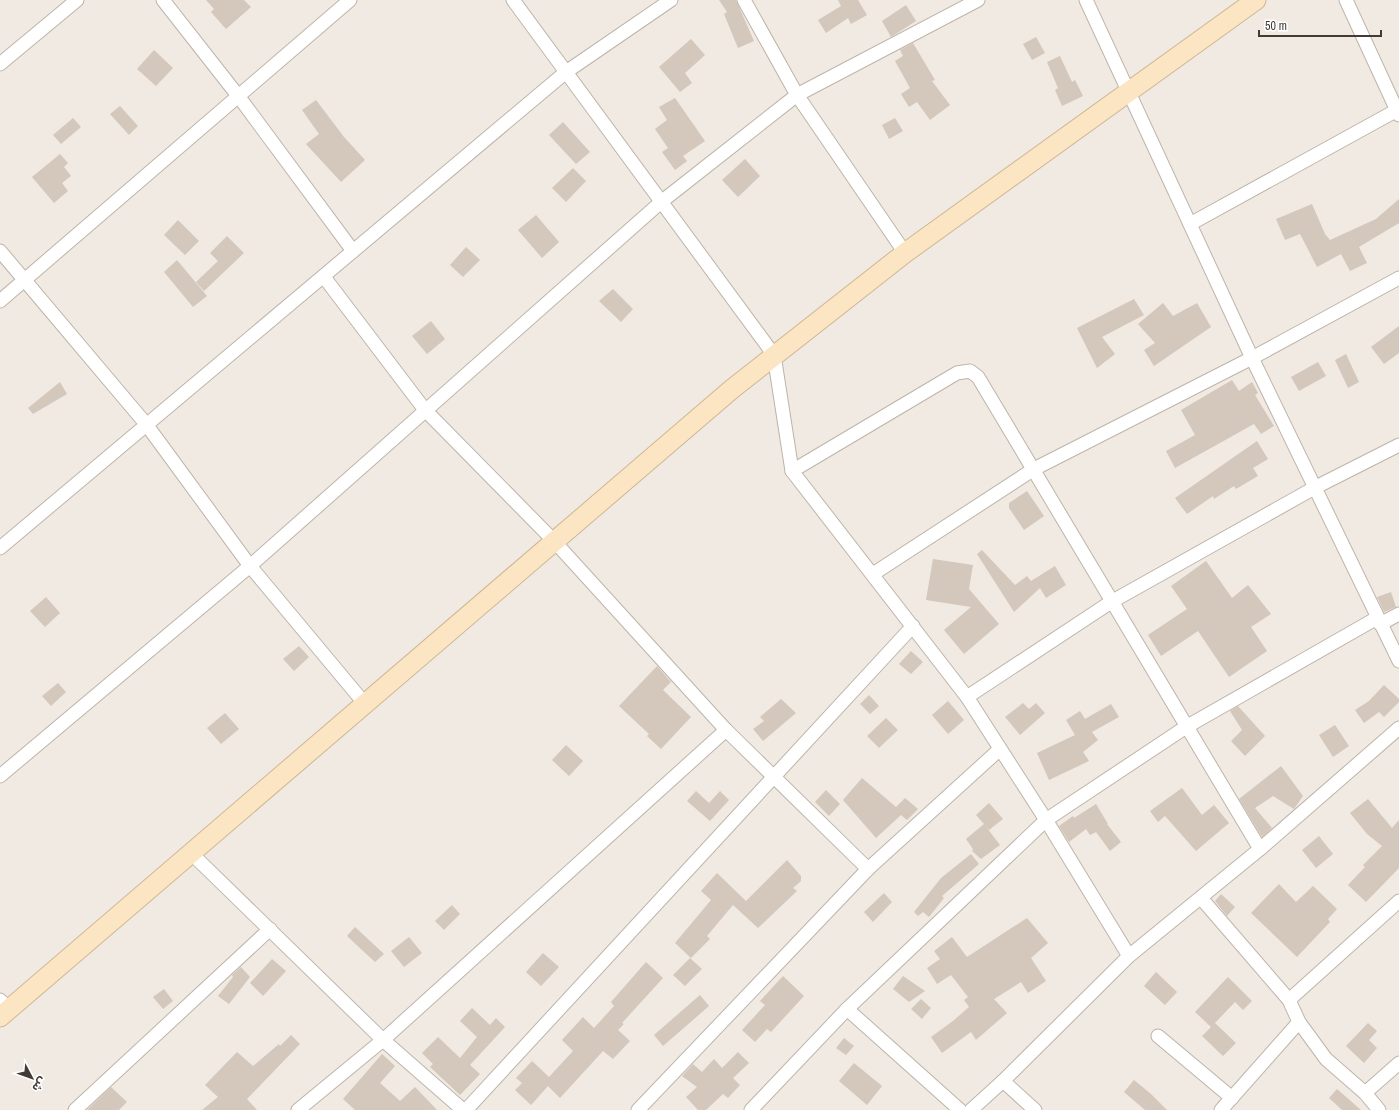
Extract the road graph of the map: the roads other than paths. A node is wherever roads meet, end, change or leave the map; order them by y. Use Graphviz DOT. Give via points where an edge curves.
graph roads {
  1 [pos="76,0"];
  2 [pos="163,0"];
  3 [pos="350,0"];
  4 [pos="513,0"];
  5 [pos="671,0"];
  6 [pos="744,0"];
  7 [pos="978,0"];
  8 [pos="1086,0"];
  9 [pos="1256,0"];
  10 [pos="1346,0"];
  11 [pos="0,64"];
  12 [pos="566,72"];
  13 [pos="1129,91"];
  14 [pos="797,95"];
  15 [pos="240,97"];
  16 [pos="1398,112"];
  17 [pos="661,202"];
  18 [pos="1190,224"];
  19 [pos="0,251"];
  20 [pos="353,251"];
  21 [pos="905,253"];
  22 [pos="324,277"];
  23 [pos="1399,278"];
  24 [pos="24,280"];
  25 [pos="0,301"];
  26 [pos="774,355"];
  27 [pos="1252,358"];
  28 [pos="425,410"];
  29 [pos="146,424"];
  30 [pos="1399,445"];
  31 [pos="1034,470"];
  32 [pos="792,471"];
  33 [pos="1316,486"];
  34 [pos="554,541"];
  35 [pos="0,548"];
  36 [pos="250,566"];
  37 [pos="873,574"];
  38 [pos="1111,602"];
  39 [pos="1399,614"];
  40 [pos="1378,621"];
  41 [pos="913,626"];
  42 [pos="1399,661"];
  43 [pos="967,697"];
  44 [pos="365,704"];
  45 [pos="1186,727"];
  46 [pos="1399,728"];
  47 [pos="726,730"];
  48 [pos="1000,749"];
  49 [pos="0,776"];
  50 [pos="774,776"];
  51 [pos="1046,820"];
  52 [pos="1260,849"];
  53 [pos="191,853"];
  54 [pos="868,869"];
  55 [pos="1201,898"];
  56 [pos="1399,902"];
  57 [pos="270,929"];
  58 [pos="1129,956"];
  59 [pos="1289,1000"];
  60 [pos="3,1009"];
  61 [pos="847,1009"];
  62 [pos="1299,1022"];
  63 [pos="1158,1036"];
  64 [pos="383,1040"];
  65 [pos="1399,1064"];
  66 [pos="1003,1081"];
  67 [pos="1366,1094"];
  68 [pos="1232,1098"];
  69 [pos="75,1110"];
  70 [pos="298,1110"];
  71 [pos="462,1110"];
  72 [pos="466,1110"];
  73 [pos="638,1110"];
  74 [pos="751,1110"];
  75 [pos="960,1110"];
  76 [pos="971,1110"];
  77 [pos="1035,1110"];
  78 [pos="1221,1110"];
  79 [pos="1379,1110"];
  1 -- 11 [label="street"];
  2 -- 15 [label="street"];
  3 -- 15 [label="street"];
  4 -- 12 [label="street"];
  5 -- 12 [label="street"];
  6 -- 14 [label="street"];
  7 -- 14 [label="street"];
  8 -- 13 [label="street"];
  9 -- 13 [label="street"];
  10 -- 16 [label="street"];
  12 -- 17 [label="street"];
  12 -- 20 [label="street"];
  13 -- 18 [label="street"];
  13 -- 21 [label="street"];
  14 -- 17 [label="street"];
  14 -- 21 [label="street"];
  15 -- 20 [label="street"];
  15 -- 24 [label="street"];
  16 -- 18 [label="street"];
  17 -- 26 [label="street"];
  17 -- 28 [label="street"];
  18 -- 27 [label="street"];
  19 -- 24 [label="street"];
  20 -- 22 [label="street"];
  21 -- 26 [label="street"];
  22 -- 28 [label="street"];
  22 -- 29 [label="street"];
  23 -- 27 [label="street"];
  24 -- 25 [label="street"];
  24 -- 29 [label="street"];
  26 -- 32 [label="street"];
  26 -- 34 [label="street"];
  27 -- 31 [label="street"];
  27 -- 33 [label="street"];
  28 -- 34 [label="street"];
  28 -- 36 [label="street"];
  29 -- 35 [label="street"];
  29 -- 36 [label="street"];
  30 -- 33 [label="street"];
  31 -- 32 [label="street" via="978,377 970,371 957,373"];
  31 -- 37 [label="street"];
  31 -- 38 [label="street"];
  32 -- 37 [label="street"];
  33 -- 38 [label="street"];
  33 -- 40 [label="street"];
  34 -- 44 [label="street"];
  34 -- 47 [label="street"];
  36 -- 44 [label="street"];
  36 -- 49 [label="street"];
  37 -- 41 [label="street"];
  38 -- 43 [label="street"];
  38 -- 45 [label="street"];
  39 -- 40 [label="street"];
  40 -- 42 [label="street"];
  40 -- 45 [label="street"];
  41 -- 43 [label="street"];
  41 -- 50 [label="street"];
  43 -- 48 [label="street"];
  44 -- 53 [label="street"];
  45 -- 51 [label="street"];
  45 -- 52 [label="street"];
  46 -- 52 [label="street"];
  47 -- 50 [label="street"];
  47 -- 64 [label="street"];
  48 -- 51 [label="street"];
  48 -- 54 [label="street"];
  50 -- 54 [label="street"];
  50 -- 72 [label="street"];
  51 -- 58 [label="street"];
  51 -- 61 [label="street"];
  52 -- 55 [label="street"];
  53 -- 57 [label="street"];
  53 -- 60 [label="street"];
  54 -- 73 [label="street"];
  55 -- 58 [label="street"];
  55 -- 59 [label="street"];
  56 -- 59 [label="street"];
  57 -- 64 [label="street"];
  57 -- 69 [label="street"];
  58 -- 66 [label="street"];
  59 -- 62 [label="street"];
  61 -- 74 [label="street"];
  61 -- 75 [label="street"];
  62 -- 67 [label="street" via="1326,1058"];
  62 -- 68 [label="street"];
  63 -- 68 [label="street"];
  64 -- 70 [label="street"];
  64 -- 71 [label="street"];
  65 -- 67 [label="street"];
  66 -- 76 [label="street"];
  66 -- 77 [label="street"];
  67 -- 79 [label="street"];
  68 -- 78 [label="street"];
}
